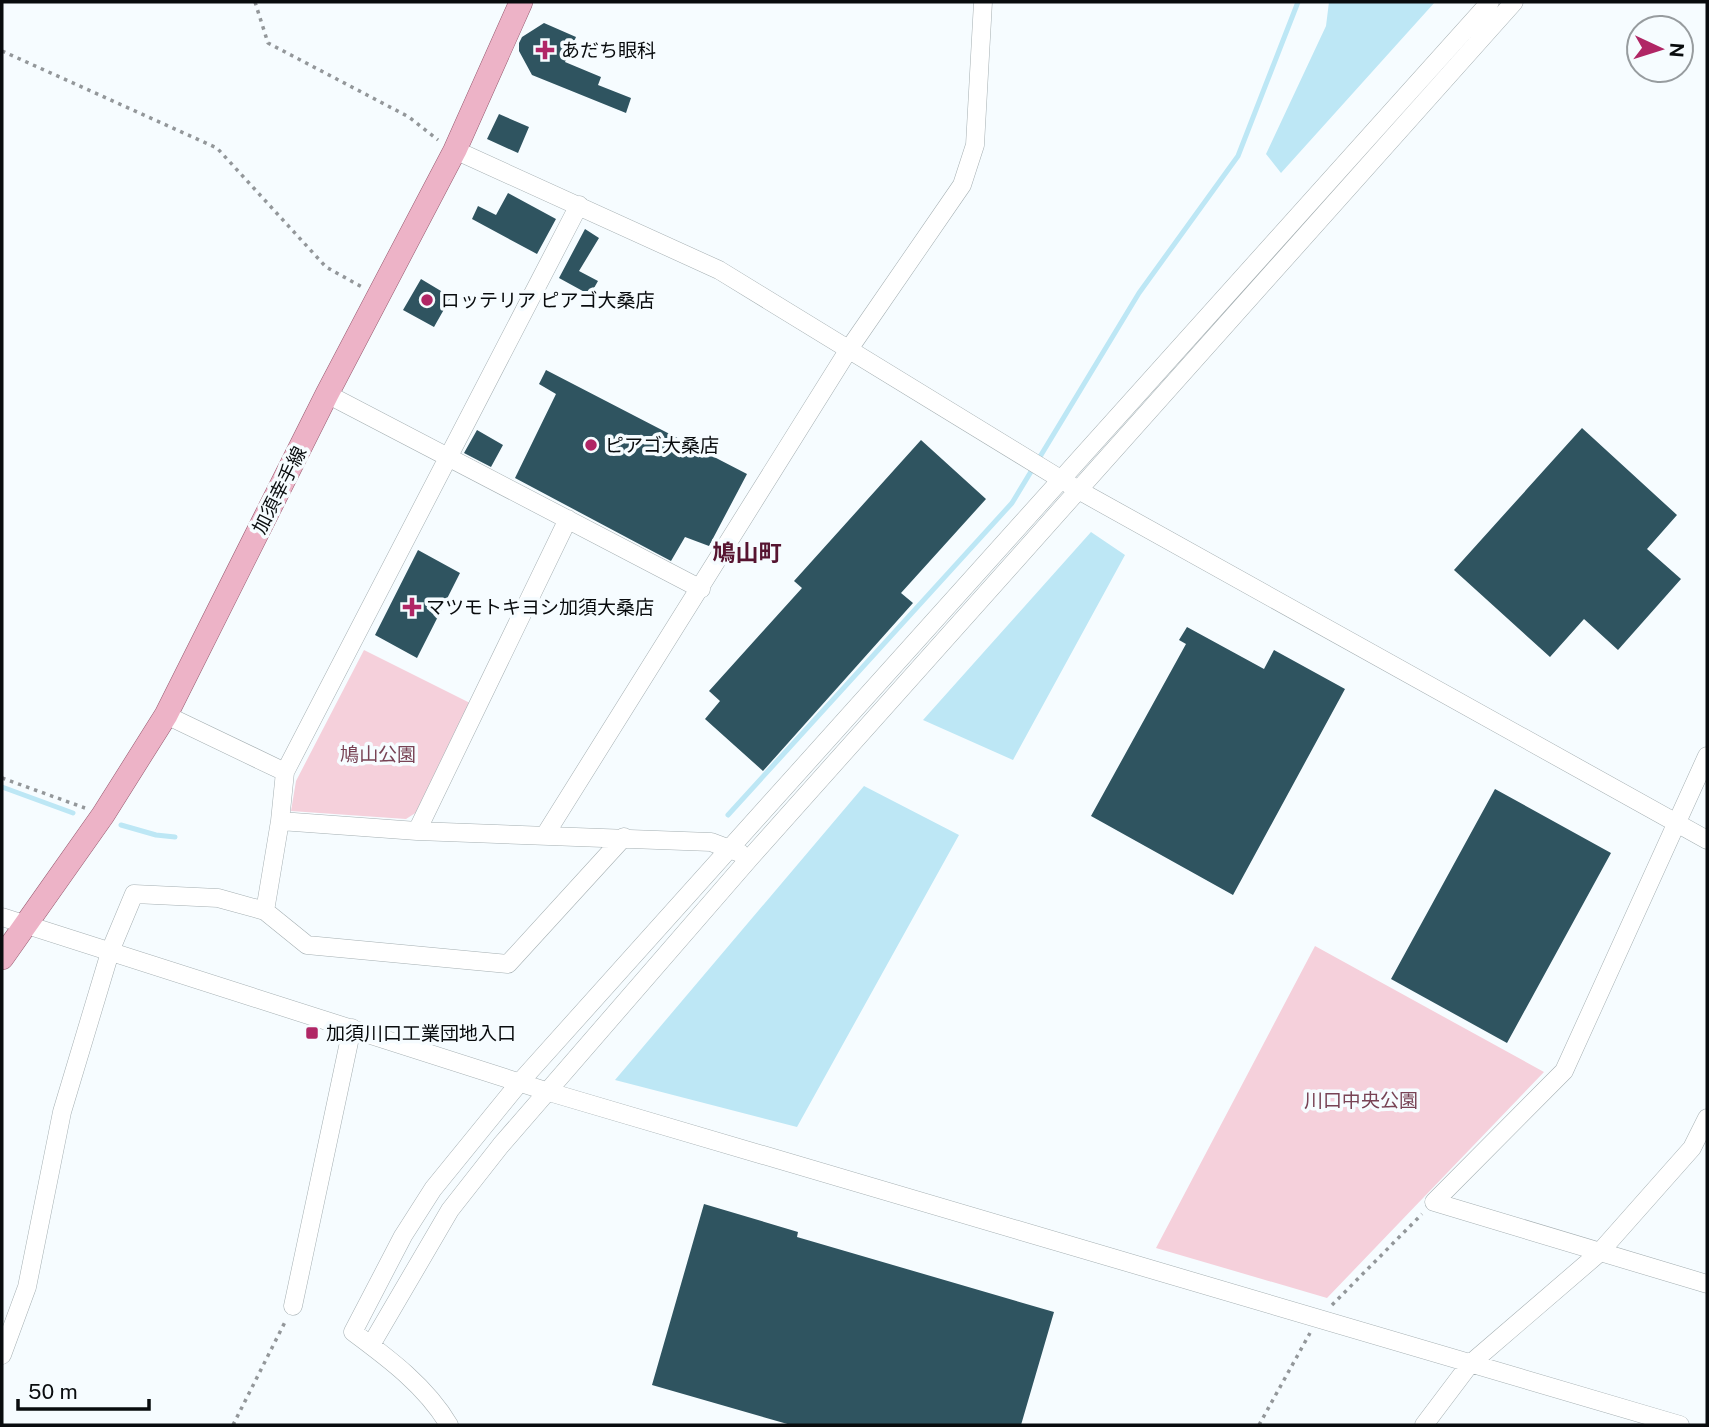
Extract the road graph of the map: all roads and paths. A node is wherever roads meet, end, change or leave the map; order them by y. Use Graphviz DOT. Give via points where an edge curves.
graph roads {
  1 [pos="255,2"];
  2 [pos="521,2"];
  3 [pos="982,2"];
  4 [pos="1490,2"];
  5 [pos="1514,2"];
  6 [pos="2,51"];
  7 [pos="455,150"];
  8 [pos="579,205"];
  9 [pos="379,296"];
  10 [pos="849,349"];
  11 [pos="327,394"];
  12 [pos="450,458"];
  13 [pos="1062,480"];
  14 [pos="1080,491"];
  15 [pos="568,519"];
  16 [pos="701,589"];
  17 [pos="166,715"];
  18 [pos="1707,756"];
  19 [pos="285,772"];
  20 [pos="2,778"];
  21 [pos="103,815"];
  22 [pos="280,821"];
  23 [pos="1677,823"];
  24 [pos="418,831"];
  25 [pos="545,835"];
  26 [pos="624,837"];
  27 [pos="1707,840"];
  28 [pos="731,848"];
  29 [pos="750,859"];
  30 [pos="265,911"];
  31 [pos="2,917"];
  32 [pos="28,923"];
  33 [pos="111,950"];
  34 [pos="2,958"];
  35 [pos="352,1028"];
  36 [pos="520,1082"];
  37 [pos="549,1092"];
  38 [pos="1707,1118"];
  39 [pos="1600,1253"];
  40 [pos="1707,1284"];
  41 [pos="293,1306"];
  42 [pos="371,1345"];
  43 [pos="2,1355"];
  44 [pos="1470,1364"];
  45 [pos="233,1425"];
  46 [pos="449,1425"];
  47 [pos="1424,1425"];
  48 [pos="1680,1425"];
  1 -- 7 [label="path" via="268,43 409,117"];
  2 -- 7 [label="main road, 加須幸手線"];
  3 -- 10 [label="street" via="975,145 962,185"];
  4 -- 13 [label="street"];
  5 -- 14 [label="street"];
  6 -- 9 [label="path" via="217,148 326,267"];
  7 -- 8 [label="street"];
  7 -- 9 [label="main road, 加須幸手線"];
  8 -- 10 [label="street" via="719,270"];
  8 -- 12 [label="street"];
  9 -- 11 [label="main road, 加須幸手線"];
  10 -- 13 [label="street"];
  10 -- 16 [label="street"];
  11 -- 12 [label="street"];
  11 -- 17 [label="main road, 加須幸手線"];
  12 -- 15 [label="street"];
  12 -- 19 [label="street"];
  13 -- 14 [label="street"];
  13 -- 28 [label="street"];
  14 -- 23 [label="street"];
  14 -- 29 [label="street"];
  15 -- 16 [label="street"];
  15 -- 24 [label="street"];
  16 -- 25 [label="street"];
  17 -- 19 [label="street"];
  17 -- 21 [label="main road, 加須幸手線"];
  18 -- 23 [label="street"];
  19 -- 22 [label="street"];
  20 -- 21 [label="path"];
  21 -- 32 [label="main road, 加須幸手線"];
  22 -- 24 [label="street"];
  22 -- 30 [label="street"];
  23 -- 27 [label="street"];
  23 -- 39 [label="street" via="1564,1071 1434,1202"];
  24 -- 25 [label="street"];
  25 -- 26 [label="street"];
  26 -- 28 [label="street" via="711,842"];
  26 -- 30 [label="street" via="508,964 307,945"];
  28 -- 29 [label="street"];
  28 -- 36 [label="street"];
  29 -- 37 [label="street"];
  30 -- 33 [label="street" via="218,898 134,894"];
  31 -- 32 [label="street"];
  32 -- 33 [label="street"];
  32 -- 34 [label="main road, 加須幸手線"];
  33 -- 35 [label="street"];
  33 -- 43 [label="street" via="62,1112 27,1287"];
  35 -- 36 [label="street"];
  35 -- 41 [label="street"];
  36 -- 37 [label="street"];
  36 -- 42 [label="street" via="433,1189 404,1236 352,1332"];
  37 -- 42 [label="street" via="450,1210"];
  37 -- 44 [label="street"];
  38 -- 39 [label="street" via="1692,1147"];
  39 -- 40 [label="street"];
  39 -- 44 [label="street"];
  41 -- 45 [label="path"];
  42 -- 46 [label="street" via="416,1383"];
  44 -- 47 [label="street"];
  44 -- 48 [label="street"];
}
